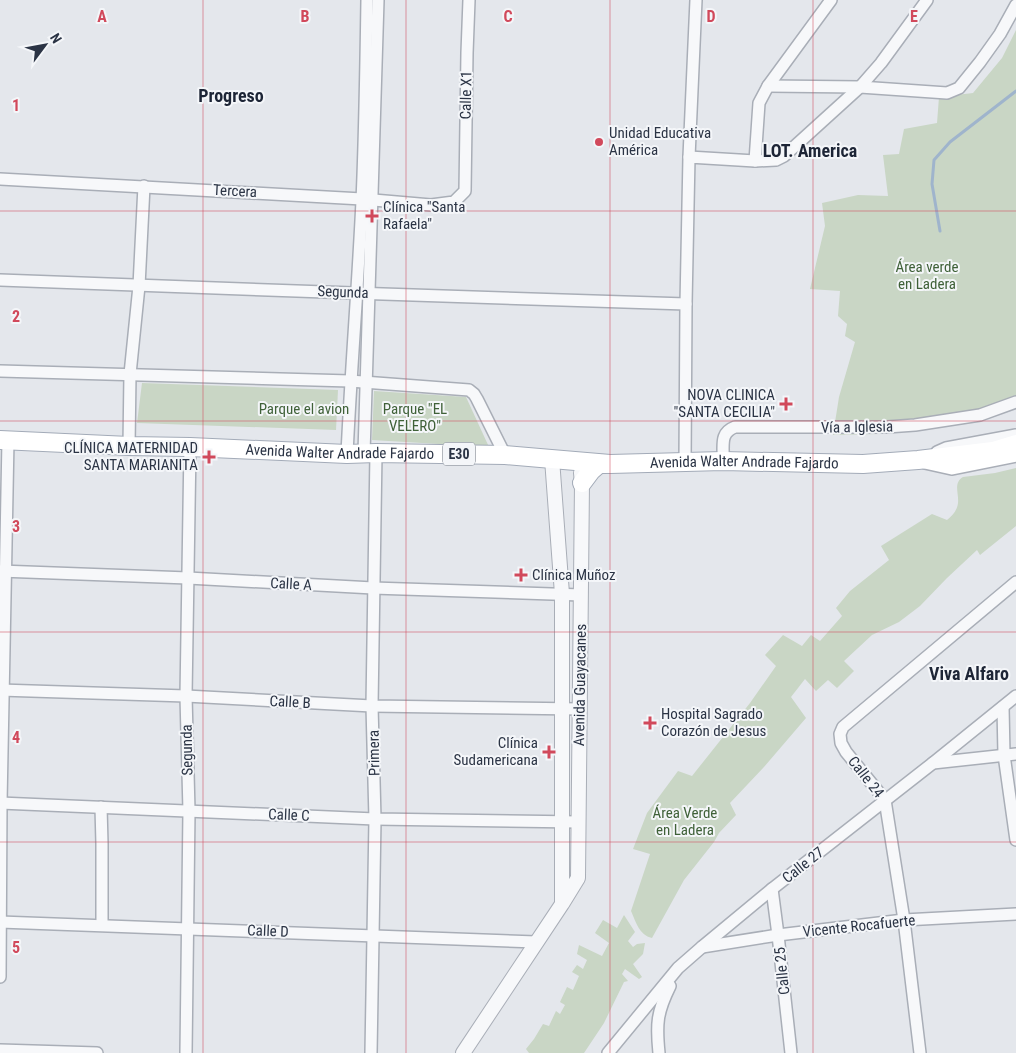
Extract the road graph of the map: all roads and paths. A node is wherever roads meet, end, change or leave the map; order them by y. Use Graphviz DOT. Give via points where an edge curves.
graph roads {
  1 [pos="367,0"];
  2 [pos="378,0"];
  3 [pos="468,0"];
  4 [pos="696,0"];
  5 [pos="831,0"];
  6 [pos="927,0"];
  7 [pos="1016,5"];
  8 [pos="768,86"];
  9 [pos="860,87"];
  10 [pos="689,156"];
  11 [pos="755,161"];
  12 [pos="0,179"];
  13 [pos="144,186"];
  14 [pos="465,191"];
  15 [pos="367,199"];
  16 [pos="0,280"];
  17 [pos="139,286"];
  18 [pos="363,293"];
  19 [pos="686,304"];
  20 [pos="0,371"];
  21 [pos="130,374"];
  22 [pos="350,381"];
  23 [pos="366,382"];
  24 [pos="1016,402"];
  25 [pos="1016,435"];
  26 [pos="4,440"];
  27 [pos="1016,444"];
  28 [pos="129,446"];
  29 [pos="190,447"];
  30 [pos="363,454"];
  31 [pos="1016,454"];
  32 [pos="505,455"];
  33 [pos="926,459"];
  34 [pos="552,460"];
  35 [pos="723,461"];
  36 [pos="578,462"];
  37 [pos="685,463"];
  38 [pos="610,464"];
  39 [pos="582,483"];
  40 [pos="3,571"];
  41 [pos="188,578"];
  42 [pos="1016,582"];
  43 [pos="373,588"];
  44 [pos="562,594"];
  45 [pos="581,595"];
  46 [pos="2,691"];
  47 [pos="186,696"];
  48 [pos="1016,696"];
  49 [pos="372,706"];
  50 [pos="1003,707"];
  51 [pos="562,708"];
  52 [pos="580,709"];
  53 [pos="1010,755"];
  54 [pos="933,763"];
  55 [pos="885,800"];
  56 [pos="1,803"];
  57 [pos="100,807"];
  58 [pos="189,811"];
  59 [pos="375,819"];
  60 [pos="562,822"];
  61 [pos="579,822"];
  62 [pos="1016,840"];
  63 [pos="772,889"];
  64 [pos="562,904"];
  65 [pos="1016,914"];
  66 [pos="904,920"];
  67 [pos="0,922"];
  68 [pos="102,926"];
  69 [pos="188,929"];
  70 [pos="374,935"];
  71 [pos="778,935"];
  72 [pos="536,942"];
  73 [pos="702,947"];
  74 [pos="678,968"];
  75 [pos="0,977"];
  76 [pos="0,1050"];
  77 [pos="97,1053"];
  78 [pos="186,1053"];
  79 [pos="371,1053"];
  80 [pos="463,1053"];
  81 [pos="608,1053"];
  82 [pos="660,1053"];
  83 [pos="791,1053"];
  84 [pos="920,1053"];
  1 -- 15 [label="street"];
  2 -- 15 [label="street"];
  3 -- 14 [label="street, Calle X1"];
  4 -- 10 [label="street"];
  5 -- 8 [label="street"];
  6 -- 9 [label="street"];
  7 -- 9 [label="street" via="980,62 952,92"];
  8 -- 9 [label="street"];
  8 -- 11 [label="street" via="759,103"];
  9 -- 11 [label="street" via="784,156 776,160"];
  10 -- 11 [label="street"];
  10 -- 19 [label="street"];
  12 -- 13 [label="street, Tercera"];
  13 -- 15 [label="street, Tercera"];
  13 -- 17 [label="street"];
  14 -- 15 [label="street, Tercera" via="454,202 431,205"];
  15 -- 18 [label="street"];
  16 -- 17 [label="street, Segunda"];
  17 -- 18 [label="street, Segunda"];
  17 -- 21 [label="street"];
  18 -- 19 [label="street, Segunda"];
  18 -- 22 [label="street"];
  18 -- 23 [label="street"];
  19 -- 37 [label="street"];
  20 -- 21 [label="street"];
  21 -- 22 [label="street"];
  21 -- 28 [label="street"];
  22 -- 23 [label="street"];
  22 -- 30 [label="street"];
  23 -- 30 [label="street"];
  23 -- 32 [label="street" via="469,390 477,399"];
  24 -- 35 [label="street, Vía a Iglesia" via="980,416 915,425 735,427 724,436"];
  25 -- 33 [label="street, Avenida Walter Andrade Fajardo / E30" via="946,448"];
  26 -- 28 [label="main road, Avenida Walter Andrade Fajardo / E30"];
  26 -- 40 [label="street"];
  27 -- 33 [label="main road, Avenida Walter Andrade Fajardo" via="993,451"];
  28 -- 29 [label="main road, Avenida Walter Andrade Fajardo / E30"];
  29 -- 30 [label="main road, Avenida Walter Andrade Fajardo / E30"];
  29 -- 41 [label="street, Segunda"];
  30 -- 32 [label="main road, Avenida Walter Andrade Fajardo / E30"];
  30 -- 43 [label="street, Primera"];
  31 -- 33 [label="main road, Avenida Walter Andrade Fajardo / E30" via="952,467"];
  32 -- 34 [label="main road, Avenida Walter Andrade Fajardo / E30"];
  33 -- 35 [label="main road, Avenida Walter Andrade Fajardo / E30" via="863,464"];
  34 -- 36 [label="main road, Avenida Walter Andrade Fajardo / E30"];
  34 -- 44 [label="street, Avenida Guayacanes"];
  35 -- 37 [label="main road, Avenida Walter Andrade Fajardo / E30"];
  36 -- 38 [label="main road, Avenida Walter Andrade Fajardo / E30"];
  36 -- 39 [label="street, Avenida Guayacanes"];
  37 -- 38 [label="main road, Avenida Walter Andrade Fajardo / E30"];
  38 -- 39 [label="main road" via="598,464"];
  39 -- 45 [label="street, Avenida Guayacanes"];
  40 -- 41 [label="street, Calle A"];
  40 -- 46 [label="street"];
  41 -- 43 [label="street, Calle A"];
  41 -- 47 [label="street, Segunda"];
  42 -- 55 [label="street, Calle 24" via="844,727 840,734 846,752"];
  43 -- 44 [label="street, Calle A"];
  43 -- 49 [label="street, Primera"];
  44 -- 45 [label="street, Calle A"];
  44 -- 51 [label="street, Avenida Guayacanes"];
  45 -- 52 [label="street, Avenida Guayacanes"];
  46 -- 47 [label="street, Calle B"];
  46 -- 56 [label="street"];
  47 -- 49 [label="street, Calle B"];
  47 -- 58 [label="street, Segunda"];
  48 -- 50 [label="street, Calle 27"];
  49 -- 51 [label="street, Calle B"];
  49 -- 59 [label="street, Primera"];
  50 -- 53 [label="street"];
  50 -- 54 [label="street, Calle 27"];
  51 -- 52 [label="street, Calle B"];
  51 -- 60 [label="street, Avenida Guayacanes"];
  52 -- 61 [label="street, Avenida Guayacanes"];
  53 -- 54 [label="street"];
  53 -- 62 [label="street"];
  54 -- 55 [label="street, Calle 27"];
  55 -- 63 [label="street, Calle 27"];
  55 -- 66 [label="street, Calle 24"];
  56 -- 57 [label="street, Calle C"];
  56 -- 67 [label="street"];
  57 -- 58 [label="street, Calle C"];
  57 -- 68 [label="street"];
  58 -- 59 [label="street, Calle C"];
  58 -- 69 [label="street, Segunda"];
  59 -- 60 [label="street, Calle C"];
  59 -- 70 [label="street, Primera"];
  60 -- 61 [label="street, Calle C"];
  60 -- 64 [label="street, Avenida Guayacanes"];
  61 -- 64 [label="street, Avenida Guayacanes" via="578,878"];
  63 -- 71 [label="street, Calle 25"];
  63 -- 73 [label="street, Calle 27"];
  64 -- 72 [label="street, Avenida Guayacanes"];
  65 -- 66 [label="street, Vicente Rocafuerte"];
  66 -- 71 [label="street, Vicente Rocafuerte"];
  66 -- 84 [label="street, Calle 24"];
  67 -- 68 [label="street, Calle D"];
  67 -- 75 [label="street"];
  68 -- 69 [label="street, Calle D"];
  69 -- 70 [label="street, Calle D"];
  69 -- 78 [label="street, Segunda"];
  70 -- 72 [label="street, Calle D"];
  70 -- 79 [label="street, Primera"];
  71 -- 73 [label="street, Vicente Rocafuerte"];
  71 -- 83 [label="street, Calle 25"];
  72 -- 80 [label="street, Avenida Guayacanes"];
  73 -- 74 [label="street, Calle 27"];
  74 -- 81 [label="street, Calle 27"];
  74 -- 82 [label="street" via="658,1015"];
  76 -- 77 [label="street"];
}
